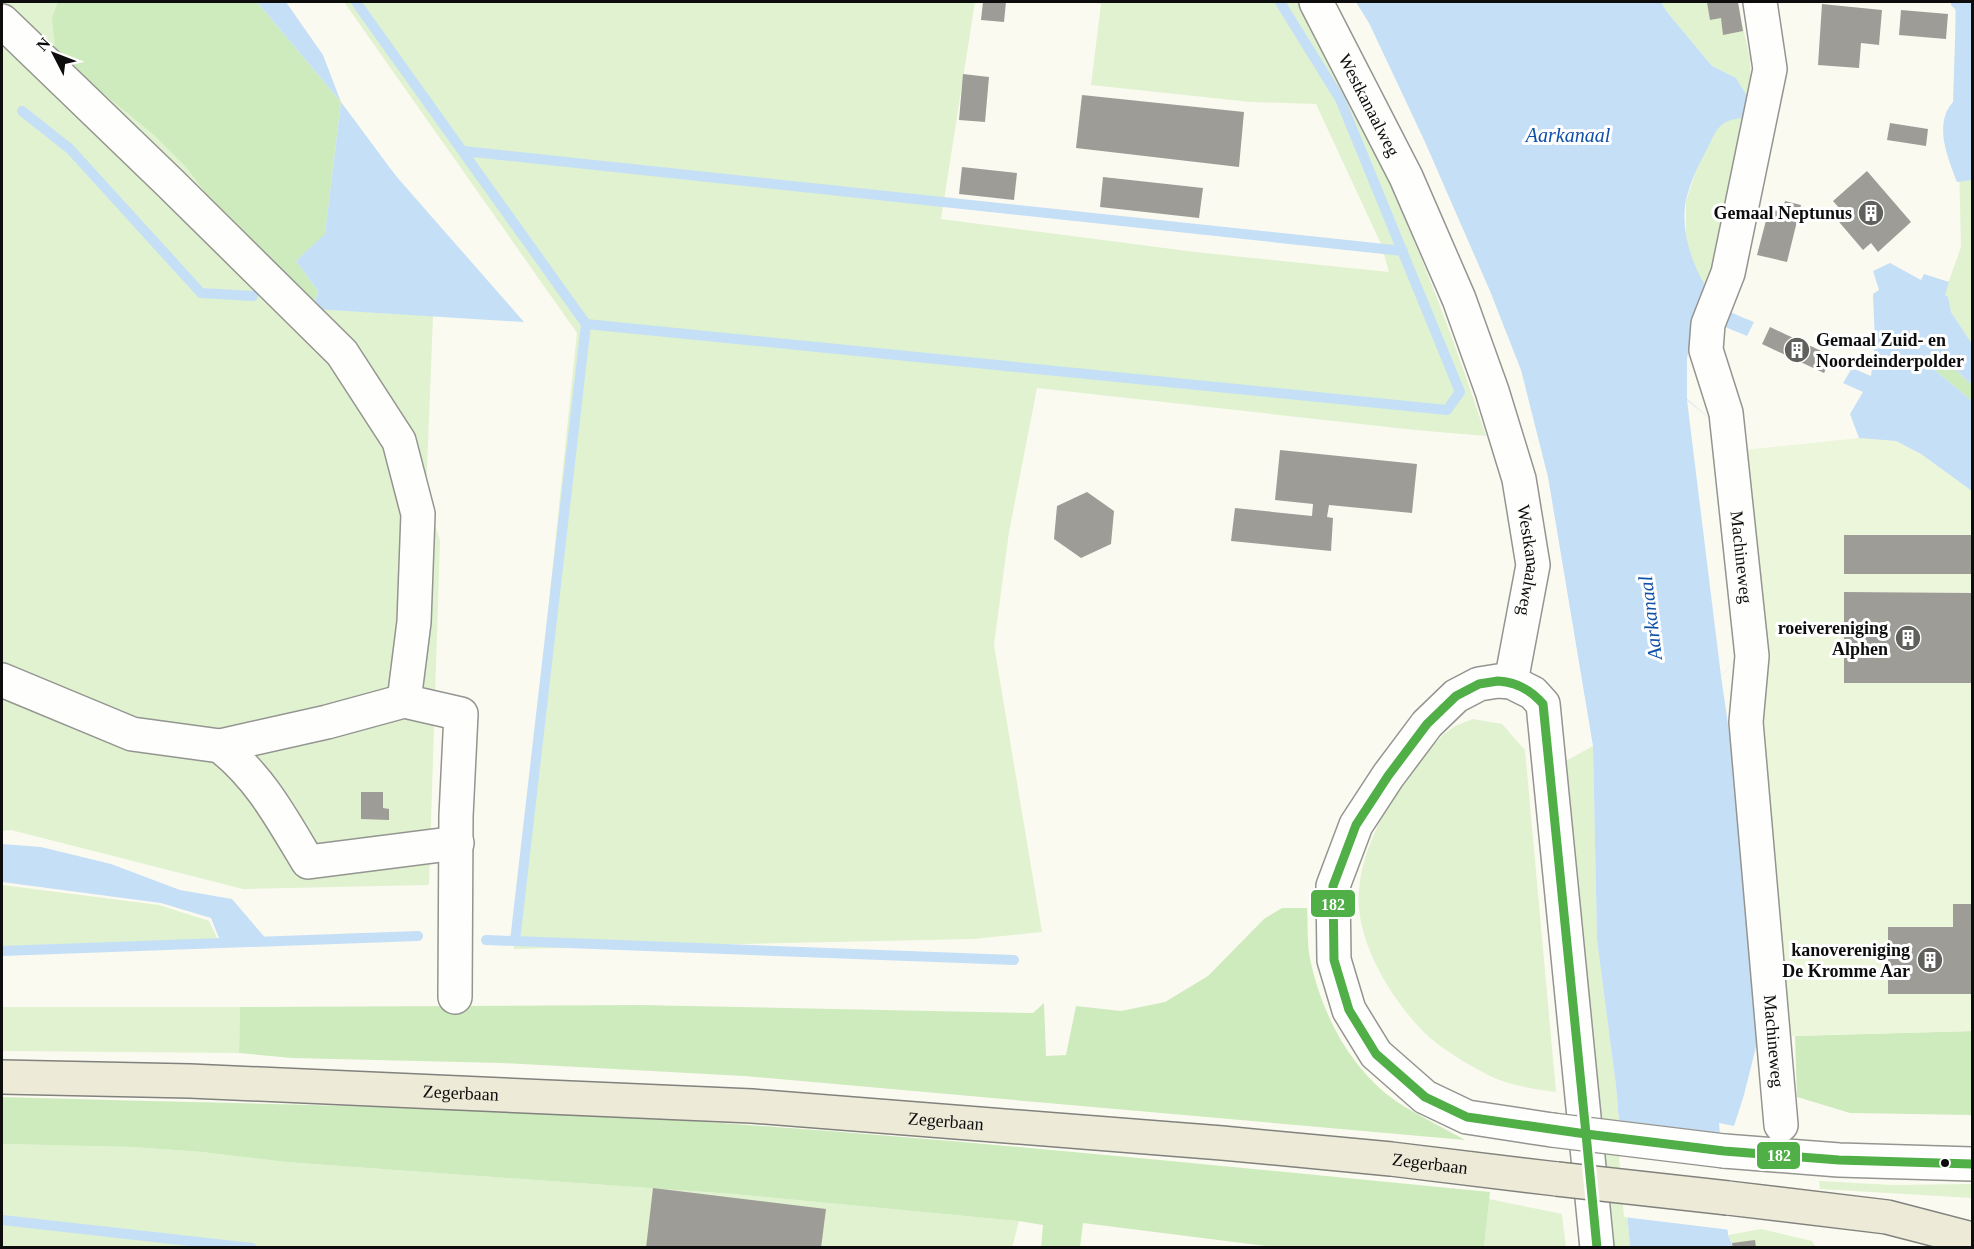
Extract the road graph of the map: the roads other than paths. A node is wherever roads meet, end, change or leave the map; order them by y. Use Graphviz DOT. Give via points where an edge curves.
graph roads {
  1 [pos="1316,2"];
  2 [pos="1760,2"];
  3 [pos="2,21"];
  4 [pos="2,680"];
  5 [pos="1511,682"];
  6 [pos="404,701"];
  7 [pos="220,746"];
  8 [pos="457,843"];
  9 [pos="455,997"];
  10 [pos="2,1077"];
  11 [pos="1781,1125"];
  12 [pos="1972,1164"];
  13 [pos="1972,1215"];
  14 [pos="1887,1217"];
  15 [pos="1972,1239"];
  16 [pos="1597,1248"];
  1 -- 5 [label="street, Westkanaalweg" via="1406,177 1460,299 1519,479 1533,565"];
  2 -- 11 [label="street, Machineweg" via="1770,69 1728,273 1713,309 1706,350 1726,412 1752,656 1746,722"];
  3 -- 6 [label="street" via="342,353 399,441 418,514 414,621"];
  4 -- 7 [label="street" via="132,734"];
  5 -- 12 [label="street, bridge" via="1479,684 1456,696 1427,724 1356,825 1333,886 1334,960 1349,1010 1376,1054 1425,1097 1467,1116 1724,1151"];
  5 -- 16 [label="street" via="1533,693 1543,704"];
  6 -- 7 [label="street"];
  6 -- 8 [label="street" via="461,714"];
  7 -- 8 [label="street" via="265,791 308,862"];
  8 -- 9 [label="street"];
  10 -- 14 [label="main road, Zegerbaan, bridge" via="201,1081 752,1106 1391,1159"];
  13 -- 14 [label="main road, Zegerbaan"];
  14 -- 15 [label="main road, Zegerbaan"];
}
